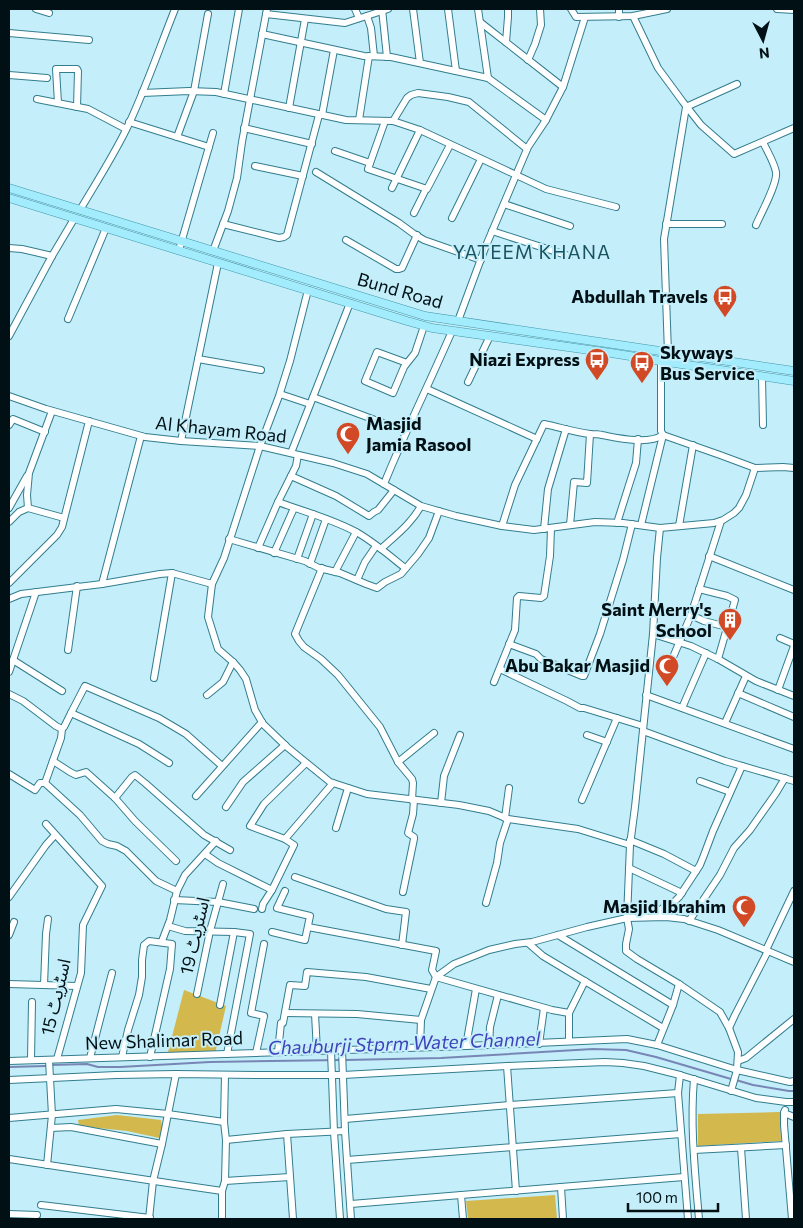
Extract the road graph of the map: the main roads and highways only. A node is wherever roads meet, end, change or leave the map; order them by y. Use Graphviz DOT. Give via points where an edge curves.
graph roads {
  1 [pos="9,188"];
  2 [pos="9,198"];
  3 [pos="794,371"];
  4 [pos="794,381"];
  1 -- 3 [label="main road, Bund Road" via="425,316"];
  2 -- 4 [label="main road, Bund Road" via="424,326"];
}
